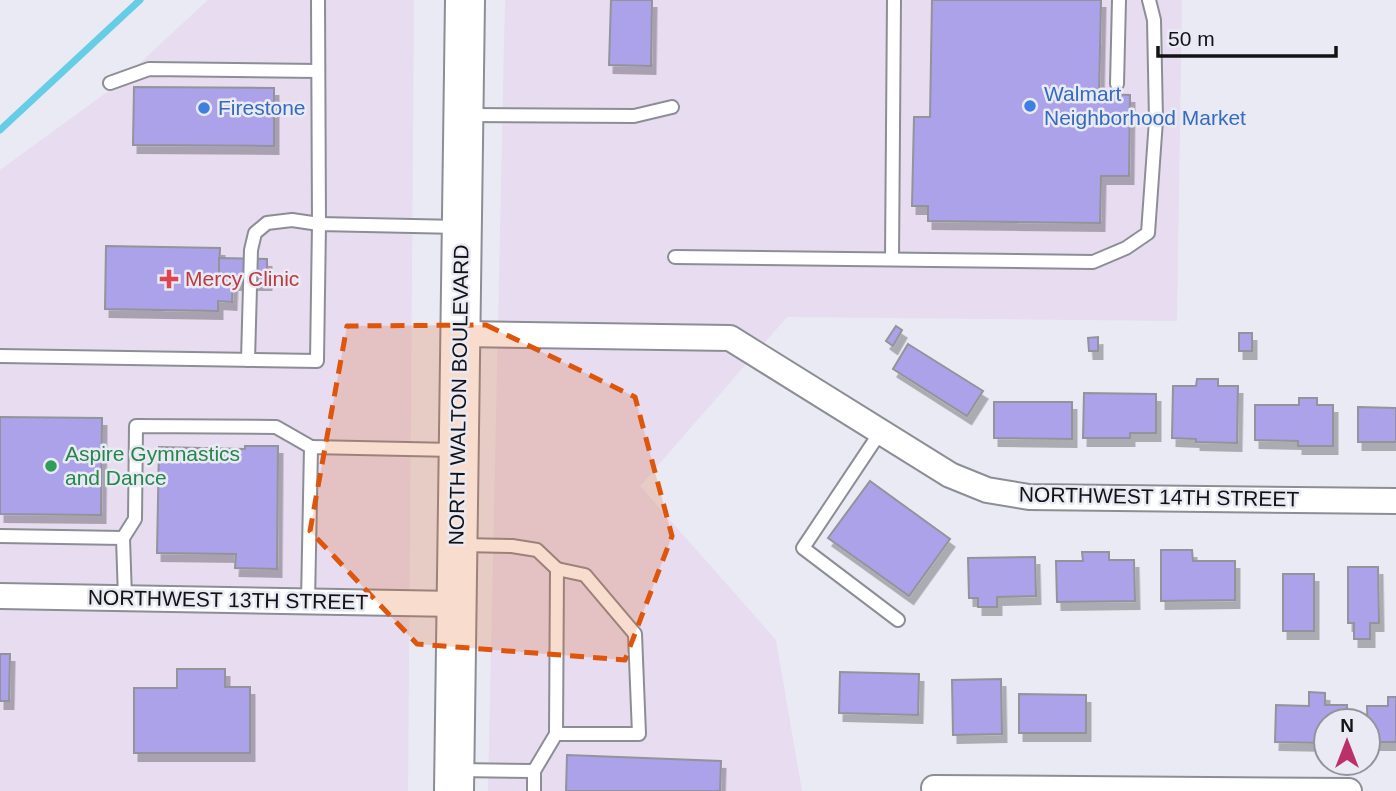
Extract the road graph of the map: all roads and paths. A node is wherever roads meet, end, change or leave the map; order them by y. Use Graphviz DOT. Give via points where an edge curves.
graph roads {
  1 [pos="318,0"];
  2 [pos="466,0"];
  3 [pos="894,0"];
  4 [pos="1119,0"];
  5 [pos="1149,0"];
  6 [pos="318,71"];
  7 [pos="110,83"];
  8 [pos="1117,83"];
  9 [pos="672,107"];
  10 [pos="463,115"];
  11 [pos="319,224"];
  12 [pos="462,227"];
  13 [pos="675,257"];
  14 [pos="892,259"];
  15 [pos="460,334"];
  16 [pos="0,356"];
  17 [pos="248,360"];
  18 [pos="881,431"];
  19 [pos="311,447"];
  20 [pos="458,450"];
  21 [pos="1396,501"];
  22 [pos="0,536"];
  23 [pos="123,538"];
  24 [pos="457,545"];
  25 [pos="557,569"];
  26 [pos="0,597"];
  27 [pos="125,598"];
  28 [pos="308,601"];
  29 [pos="456,604"];
  30 [pos="898,620"];
  31 [pos="556,734"];
  32 [pos="534,771"];
  33 [pos="454,780"];
  34 [pos="934,788"];
  35 [pos="534,791"];
  36 [pos="1349,791"];
  1 -- 6 [label="lane"];
  2 -- 10 [label="main road, NORTH WALTON BOULEVARD"];
  3 -- 14 [label="lane"];
  4 -- 8 [label="lane"];
  5 -- 14 [label="lane" via="1154,20 1156,120 1147,233 1093,262"];
  6 -- 7 [label="lane" via="149,69"];
  6 -- 11 [label="lane"];
  9 -- 10 [label="lane" via="634,116"];
  10 -- 12 [label="main road, NORTH WALTON BOULEVARD"];
  11 -- 12 [label="lane"];
  11 -- 17 [label="lane" via="279,221 267,223 255,233"];
  11 -- 17 [label="lane" via="317,361"];
  12 -- 15 [label="main road, NORTH WALTON BOULEVARD"];
  13 -- 14 [label="lane"];
  15 -- 18 [label="street, NORTHWEST 14TH STREET" via="730,338"];
  15 -- 20 [label="main road, NORTH WALTON BOULEVARD"];
  16 -- 17 [label="lane"];
  18 -- 21 [label="street, NORTHWEST 14TH STREET" via="950,475 987,490 1029,497"];
  18 -- 30 [label="lane" via="803,548"];
  19 -- 20 [label="lane"];
  19 -- 23 [label="lane" via="276,427 136,426 135,519"];
  19 -- 28 [label="lane"];
  20 -- 24 [label="main road, NORTH WALTON BOULEVARD"];
  22 -- 23 [label="lane"];
  23 -- 27 [label="lane"];
  24 -- 25 [label="lane" via="537,550"];
  24 -- 29 [label="main road, NORTH WALTON BOULEVARD"];
  25 -- 31 [label="lane"];
  25 -- 31 [label="lane" via="584,575 635,634 639,734"];
  26 -- 27 [label="street, NORTHWEST 13TH STREET"];
  27 -- 28 [label="street, NORTHWEST 13TH STREET"];
  28 -- 29 [label="street, NORTHWEST 13TH STREET"];
  29 -- 33 [label="main road, NORTH WALTON BOULEVARD"];
  31 -- 32 [label="lane"];
  32 -- 33 [label="lane"];
  32 -- 35 [label="lane"];
  34 -- 36 [label="street"];
}
